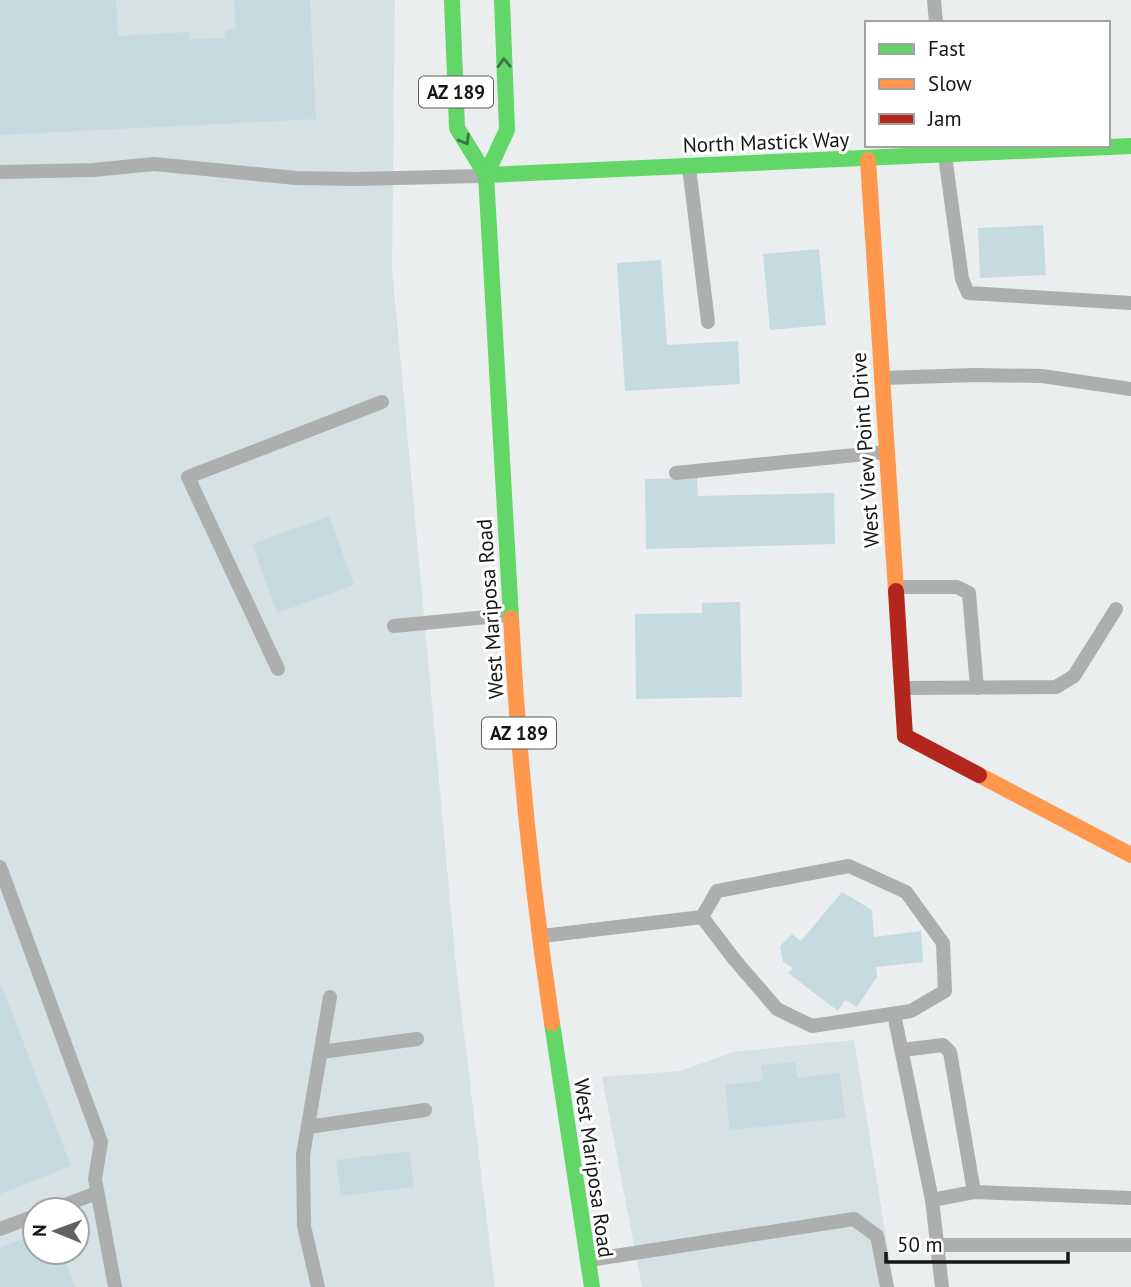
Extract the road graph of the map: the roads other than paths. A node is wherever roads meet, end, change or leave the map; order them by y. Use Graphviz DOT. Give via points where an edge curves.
graph roads {
  1 [pos="452,0"];
  2 [pos="502,0"];
  3 [pos="934,0"];
  4 [pos="936,21"];
  5 [pos="1110,146"];
  6 [pos="1131,146"];
  7 [pos="1084,147"];
  8 [pos="945,150"];
  9 [pos="868,160"];
  10 [pos="689,166"];
  11 [pos="0,172"];
  12 [pos="486,175"];
  13 [pos="1131,303"];
  14 [pos="708,322"];
  15 [pos="881,378"];
  16 [pos="1131,389"];
  17 [pos="382,402"];
  18 [pos="886,452"];
  19 [pos="676,473"];
  20 [pos="895,587"];
  21 [pos="1115,609"];
  22 [pos="510,614"];
  23 [pos="394,626"];
  24 [pos="278,669"];
  25 [pos="902,688"];
  26 [pos="977,688"];
  27 [pos="1131,855"];
  28 [pos="0,867"];
  29 [pos="702,916"];
  30 [pos="539,937"];
  31 [pos="330,997"];
  32 [pos="894,1013"];
  33 [pos="417,1039"];
  34 [pos="902,1049"];
  35 [pos="320,1052"];
  36 [pos="425,1110"];
  37 [pos="307,1127"];
  38 [pos="974,1192"];
  39 [pos="97,1193"];
  40 [pos="89,1196"];
  41 [pos="1131,1198"];
  42 [pos="932,1200"];
  43 [pos="21,1221"];
  44 [pos="0,1229"];
  45 [pos="937,1245"];
  46 [pos="1131,1245"];
  47 [pos="587,1261"];
  48 [pos="115,1287"];
  49 [pos="318,1287"];
  50 [pos="592,1287"];
  51 [pos="887,1287"];
  52 [pos="942,1287"];
  1 -- 12 [label="street, West Mariposa Road / AZ 189, one-way" via="457,128"];
  12 -- 2 [label="street, West Mariposa Road / AZ 189, one-way" via="507,130"];
  3 -- 4 [label="lane"];
  5 -- 6 [label="street, North Mastick Way"];
  7 -- 8 [label="street, North Mastick Way"];
  8 -- 9 [label="street, North Mastick Way"];
  8 -- 13 [label="lane" via="961,279 968,293"];
  9 -- 10 [label="street, North Mastick Way"];
  9 -- 15 [label="street, West View Point Drive"];
  10 -- 12 [label="street, North Mastick Way"];
  10 -- 14 [label="lane"];
  11 -- 12 [label="lane" via="154,164 296,178"];
  12 -- 22 [label="street, West Mariposa Road / AZ 189"];
  15 -- 16 [label="lane" via="1042,376"];
  15 -- 18 [label="street, West View Point Drive"];
  17 -- 24 [label="lane" via="188,477"];
  18 -- 19 [label="lane"];
  18 -- 20 [label="street, West View Point Drive"];
  20 -- 25 [label="street, West View Point Drive"];
  20 -- 26 [label="lane" via="957,587 969,593"];
  21 -- 26 [label="lane" via="1074,676 1056,687"];
  22 -- 23 [label="lane"];
  22 -- 30 [label="street, West Mariposa Road / AZ 189"];
  25 -- 26 [label="lane"];
  25 -- 27 [label="street, West View Point Drive" via="905,736"];
  28 -- 39 [label="lane" via="101,1142"];
  29 -- 30 [label="lane"];
  29 -- 32 [label="lane" via="777,1009 812,1026"];
  29 -- 32 [label="lane" via="717,891 849,866 906,892 943,943 945,991 911,1011"];
  30 -- 47 [label="street, West Mariposa Road / AZ 189"];
  31 -- 35 [label="lane"];
  32 -- 34 [label="lane"];
  33 -- 35 [label="lane"];
  34 -- 38 [label="lane" via="943,1045 950,1052"];
  34 -- 42 [label="lane"];
  35 -- 37 [label="lane"];
  36 -- 37 [label="lane"];
  37 -- 49 [label="lane" via="304,1226"];
  38 -- 41 [label="lane"];
  38 -- 42 [label="lane"];
  39 -- 40 [label="lane"];
  39 -- 48 [label="lane"];
  42 -- 45 [label="lane"];
  43 -- 44 [label="lane"];
  45 -- 46 [label="lane"];
  45 -- 52 [label="lane"];
  47 -- 50 [label="street, West Mariposa Road / AZ 189"];
  47 -- 51 [label="lane" via="854,1219 877,1236"];
}
